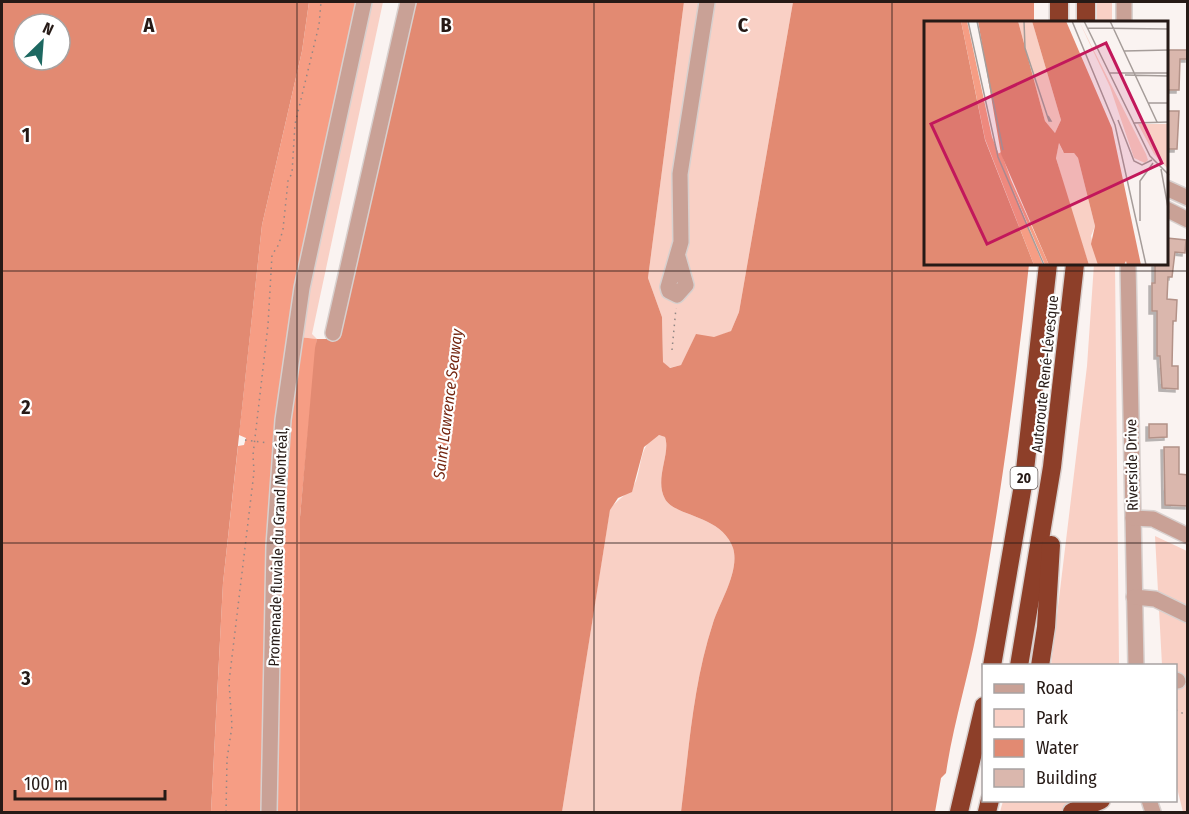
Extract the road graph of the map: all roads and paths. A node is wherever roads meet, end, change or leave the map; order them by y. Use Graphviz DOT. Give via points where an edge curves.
graph roads {
  1 [pos="321,2"];
  2 [pos="364,2"];
  3 [pos="408,2"];
  4 [pos="707,2"];
  5 [pos="1059,2"];
  6 [pos="1086,2"];
  7 [pos="1124,2"];
  8 [pos="1059,21"];
  9 [pos="1086,21"];
  10 [pos="1124,21"];
  11 [pos="1168,188"];
  12 [pos="1188,198"];
  13 [pos="1168,210"];
  14 [pos="1188,220"];
  15 [pos="1048,266"];
  16 [pos="1075,266"];
  17 [pos="1128,266"];
  18 [pos="677,295"];
  19 [pos="333,333"];
  20 [pos="672,350"];
  21 [pos="1059,421"];
  22 [pos="245,440"];
  23 [pos="255,441"];
  24 [pos="281,444"];
  25 [pos="1133,518"];
  26 [pos="1188,536"];
  27 [pos="1134,597"];
  28 [pos="1188,615"];
  29 [pos="992,664"];
  30 [pos="1019,664"];
  31 [pos="1040,664"];
  32 [pos="1136,664"];
  33 [pos="982,715"];
  34 [pos="1099,802"];
  35 [pos="226,813"];
  36 [pos="269,813"];
  37 [pos="959,813"];
  38 [pos="1072,813"];
  1 -- 23 [label="path" via="295,124 292,173 282,229 272,255"];
  2 -- 24 [label="street, Promenade fluviale du Grand Montréal," via="302,288"];
  3 -- 19 [label="street"];
  4 -- 18 [label="street" via="680,174 681,242 668,286"];
  5 -- 8 [label="highway"];
  6 -- 9 [label="highway"];
  7 -- 10 [label="street"];
  11 -- 12 [label="street"];
  13 -- 14 [label="street"];
  15 -- 29 [label="highway, Autoroute René-Lévesque / 20" via="1024,478"];
  16 -- 21 [label="highway, Autoroute René-Lévesque / 20"];
  17 -- 25 [label="street, Riverside Drive"];
  18 -- 20 [label="path"];
  21 -- 30 [label="highway, Autoroute René-Lévesque / 20"];
  21 -- 31 [label="highway"];
  22 -- 23 [label="path"];
  23 -- 24 [label="path"];
  23 -- 35 [label="path" via="229,682 232,726"];
  24 -- 36 [label="street, Promenade fluviale du Grand Montréal," via="274,546"];
  25 -- 26 [label="street" via="1153,519"];
  25 -- 27 [label="street, Riverside Drive"];
  27 -- 28 [label="street" via="1155,599"];
  27 -- 32 [label="street, Riverside Drive"];
  33 -- 37 [label="highway"];
  34 -- 38 [label="highway"];
}
